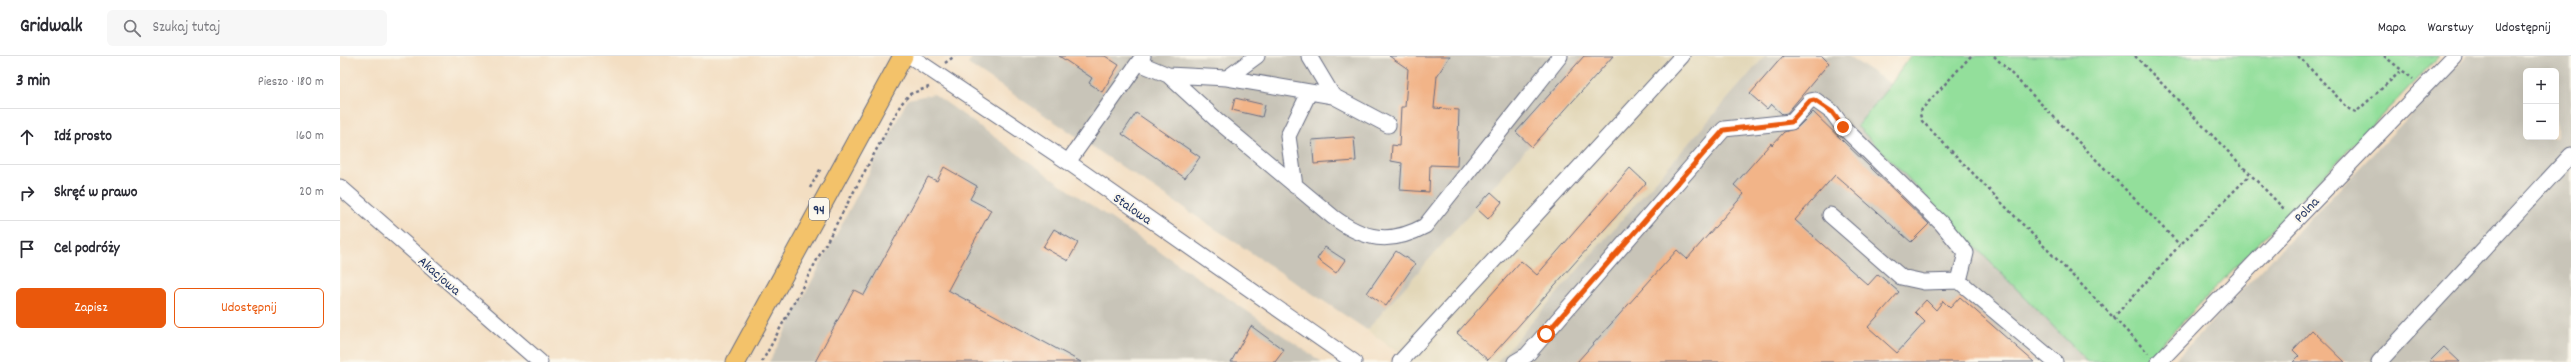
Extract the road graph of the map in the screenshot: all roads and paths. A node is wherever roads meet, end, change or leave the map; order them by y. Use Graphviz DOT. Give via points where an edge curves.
graph roads {
  1 [pos="903,56"];
  2 [pos="910,56"];
  3 [pos="955,56"];
  4 [pos="1257,56"];
  5 [pos="1309,56"];
  6 [pos="1560,56"];
  7 [pos="1682,56"];
  8 [pos="1971,56"];
  9 [pos="1994,56"];
  10 [pos="2135,56"];
  11 [pos="2298,56"];
  12 [pos="2384,56"];
  13 [pos="2454,56"];
  14 [pos="1141,60"];
  15 [pos="946,62"];
  16 [pos="2402,70"];
  17 [pos="1168,75"];
  18 [pos="1227,78"];
  19 [pos="931,85"];
  20 [pos="2422,90"];
  21 [pos="1309,93"];
  22 [pos="1333,96"];
  23 [pos="1388,125"];
  24 [pos="2571,155"];
  25 [pos="1068,162"];
  26 [pos="2250,175"];
  27 [pos="1295,186"];
  28 [pos="340,189"];
  29 [pos="1830,215"];
  30 [pos="2295,221"];
  31 [pos="2180,246"];
  32 [pos="1959,281"];
  33 [pos="2113,318"];
  34 [pos="2155,359"];
  35 [pos="540,362"];
  36 [pos="736,362"];
  37 [pos="762,362"];
  38 [pos="1354,362"];
  39 [pos="1400,362"];
  40 [pos="1515,362"];
  41 [pos="2055,362"];
  42 [pos="2380,362"];
  1 -- 36 [label="main road, 94"];
  2 -- 25 [label="street, Stalowa"];
  3 -- 15 [label="path"];
  4 -- 18 [label="street"];
  5 -- 22 [label="street"];
  6 -- 27 [label="street" via="1425,226 1412,233 1382,238 1365,236 1351,230"];
  7 -- 39 [label="street"];
  8 -- 33 [label="path" via="1922,109 1920,117"];
  9 -- 31 [label="path"];
  10 -- 26 [label="path"];
  11 -- 16 [label="path" via="2349,109 2356,112"];
  12 -- 16 [label="path"];
  13 -- 20 [label="street, Polna"];
  14 -- 17 [label="street"];
  14 -- 25 [label="street"];
  16 -- 20 [label="path"];
  17 -- 18 [label="street"];
  17 -- 27 [label="street"];
  18 -- 21 [label="street"];
  19 -- 37 [label="path" via="910,94 901,104"];
  20 -- 30 [label="street, Polna"];
  21 -- 22 [label="street"];
  21 -- 27 [label="street" via="1288,136"];
  22 -- 23 [label="street"];
  24 -- 42 [label="street"];
  25 -- 38 [label="street, Stalowa"];
  26 -- 30 [label="path"];
  26 -- 31 [label="path"];
  28 -- 35 [label="street, Akacjowa"];
  29 -- 32 [label="street" via="1901,277 1924,282"];
  30 -- 34 [label="street, Polna"];
  31 -- 33 [label="path"];
  32 -- 40 [label="street" via="1966,253 1942,224 1843,127 1832,112 1814,100 1810,101 1791,122 1724,130 1527,355"];
  32 -- 41 [label="street"];
  33 -- 34 [label="path"];
}
